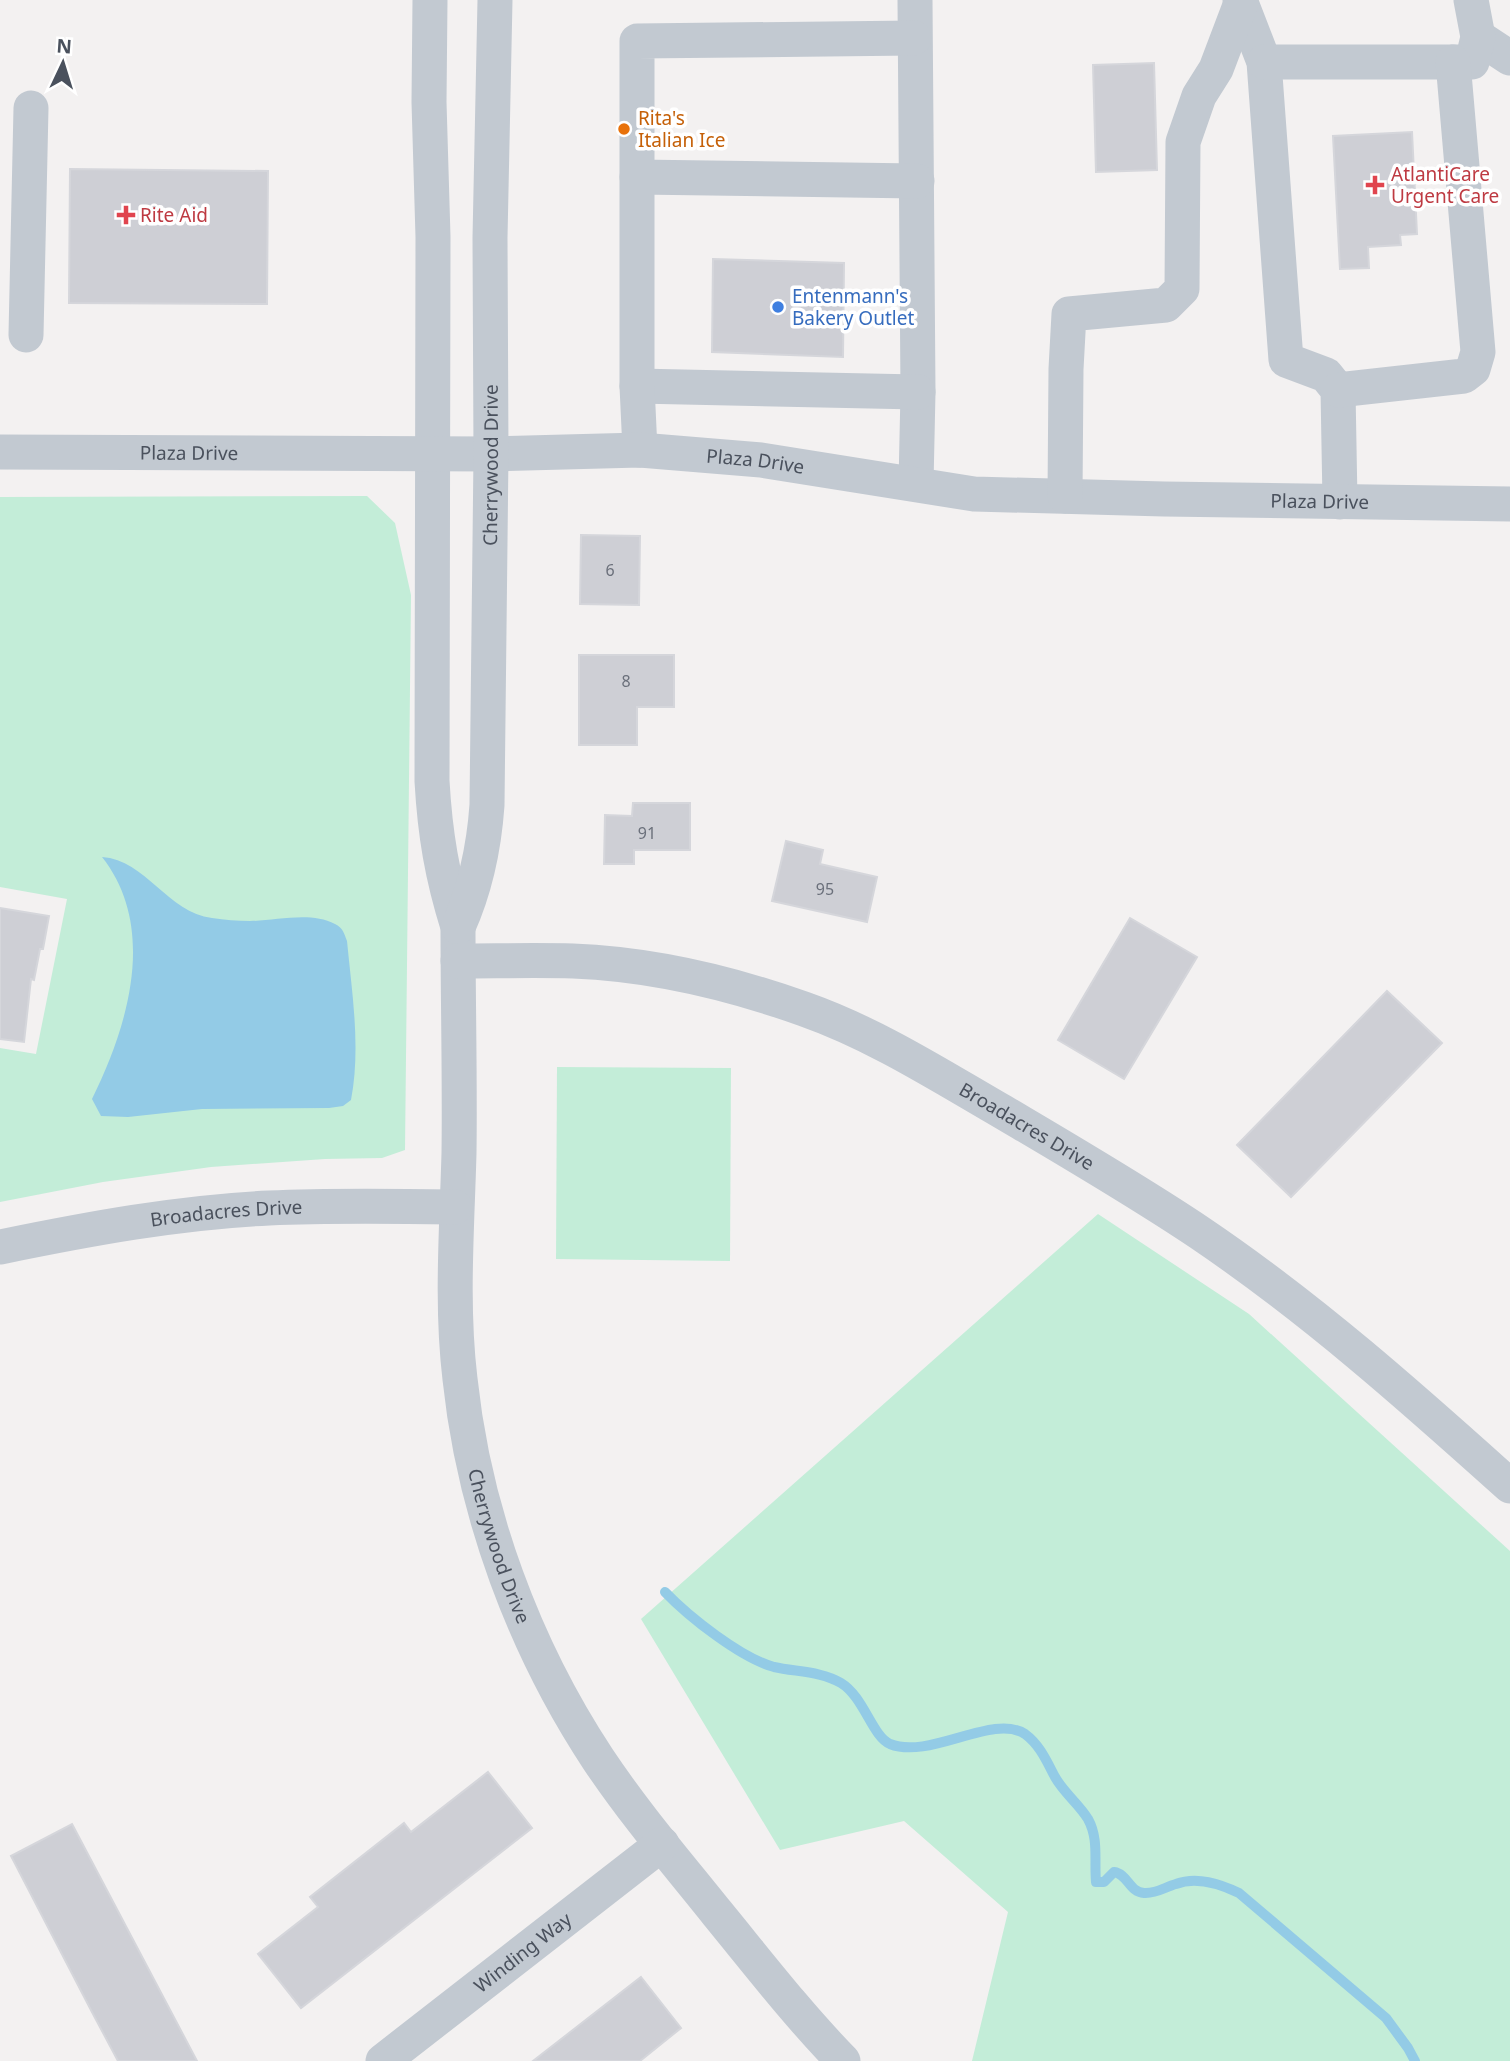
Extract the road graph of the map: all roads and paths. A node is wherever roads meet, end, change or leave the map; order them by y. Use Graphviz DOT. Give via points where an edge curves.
graph roads {
  1 [pos="430,0"];
  2 [pos="495,0"];
  3 [pos="915,0"];
  4 [pos="1471,0"];
  5 [pos="1240,1"];
  6 [pos="1478,37"];
  7 [pos="915,38"];
  8 [pos="1510,58"];
  9 [pos="1264,62"];
  10 [pos="1453,62"];
  11 [pos="31,108"];
  12 [pos="637,177"];
  13 [pos="917,181"];
  14 [pos="26,335"];
  15 [pos="637,386"];
  16 [pos="1338,390"];
  17 [pos="918,391"];
  18 [pos="640,450"];
  19 [pos="0,452"];
  20 [pos="433,453"];
  21 [pos="491,454"];
  22 [pos="916,484"];
  23 [pos="1065,496"];
  24 [pos="1340,502"];
  25 [pos="1510,504"];
  26 [pos="458,927"];
  27 [pos="458,961"];
  28 [pos="455,1207"];
  29 [pos="0,1247"];
  30 [pos="1510,1486"];
  31 [pos="662,1844"];
  32 [pos="383,2061"];
  33 [pos="843,2061"];
  1 -- 20 [label="street, Cherrywood Drive"];
  2 -- 21 [label="street, Cherrywood Drive"];
  3 -- 7 [label="street"];
  4 -- 6 [label="street"];
  5 -- 9 [label="street"];
  5 -- 23 [label="street" via="1183,142 1182,289 1166,305 1069,314"];
  6 -- 8 [label="street"];
  6 -- 10 [label="street" via="1472,62"];
  7 -- 12 [label="street" via="637,40"];
  7 -- 13 [label="street"];
  9 -- 10 [label="street"];
  9 -- 16 [label="street" via="1286,360 1326,375"];
  10 -- 16 [label="street" via="1478,352 1473,369 1464,376"];
  11 -- 14 [label="street"];
  12 -- 13 [label="street"];
  12 -- 15 [label="street"];
  13 -- 17 [label="street"];
  15 -- 17 [label="street"];
  15 -- 18 [label="street"];
  16 -- 24 [label="street"];
  17 -- 22 [label="street"];
  18 -- 21 [label="street, Plaza Drive"];
  18 -- 22 [label="street, Plaza Drive" via="761,460"];
  19 -- 20 [label="street, Plaza Drive"];
  20 -- 21 [label="street, Plaza Drive"];
  20 -- 26 [label="street, Cherrywood Drive" via="432,781 435,831"];
  21 -- 26 [label="street, Cherrywood Drive" via="487,805 478,872"];
  22 -- 23 [label="street, Plaza Drive" via="974,494"];
  23 -- 24 [label="street, Plaza Drive"];
  24 -- 25 [label="street, Plaza Drive"];
  26 -- 27 [label="street, Cherrywood Drive"];
  27 -- 28 [label="street, Cherrywood Drive"];
  27 -- 30 [label="street, Broadacres Drive" via="575,961 639,967 759,995 856,1030 1057,1143 1199,1233 1371,1363"];
  28 -- 29 [label="street, Broadacres Drive" via="324,1206 204,1213"];
  28 -- 31 [label="street, Cherrywood Drive" via="459,1376 471,1453 511,1586 559,1694 599,1760"];
  31 -- 32 [label="street, Winding Way"];
  31 -- 33 [label="street, Cherrywood Drive"];
}
